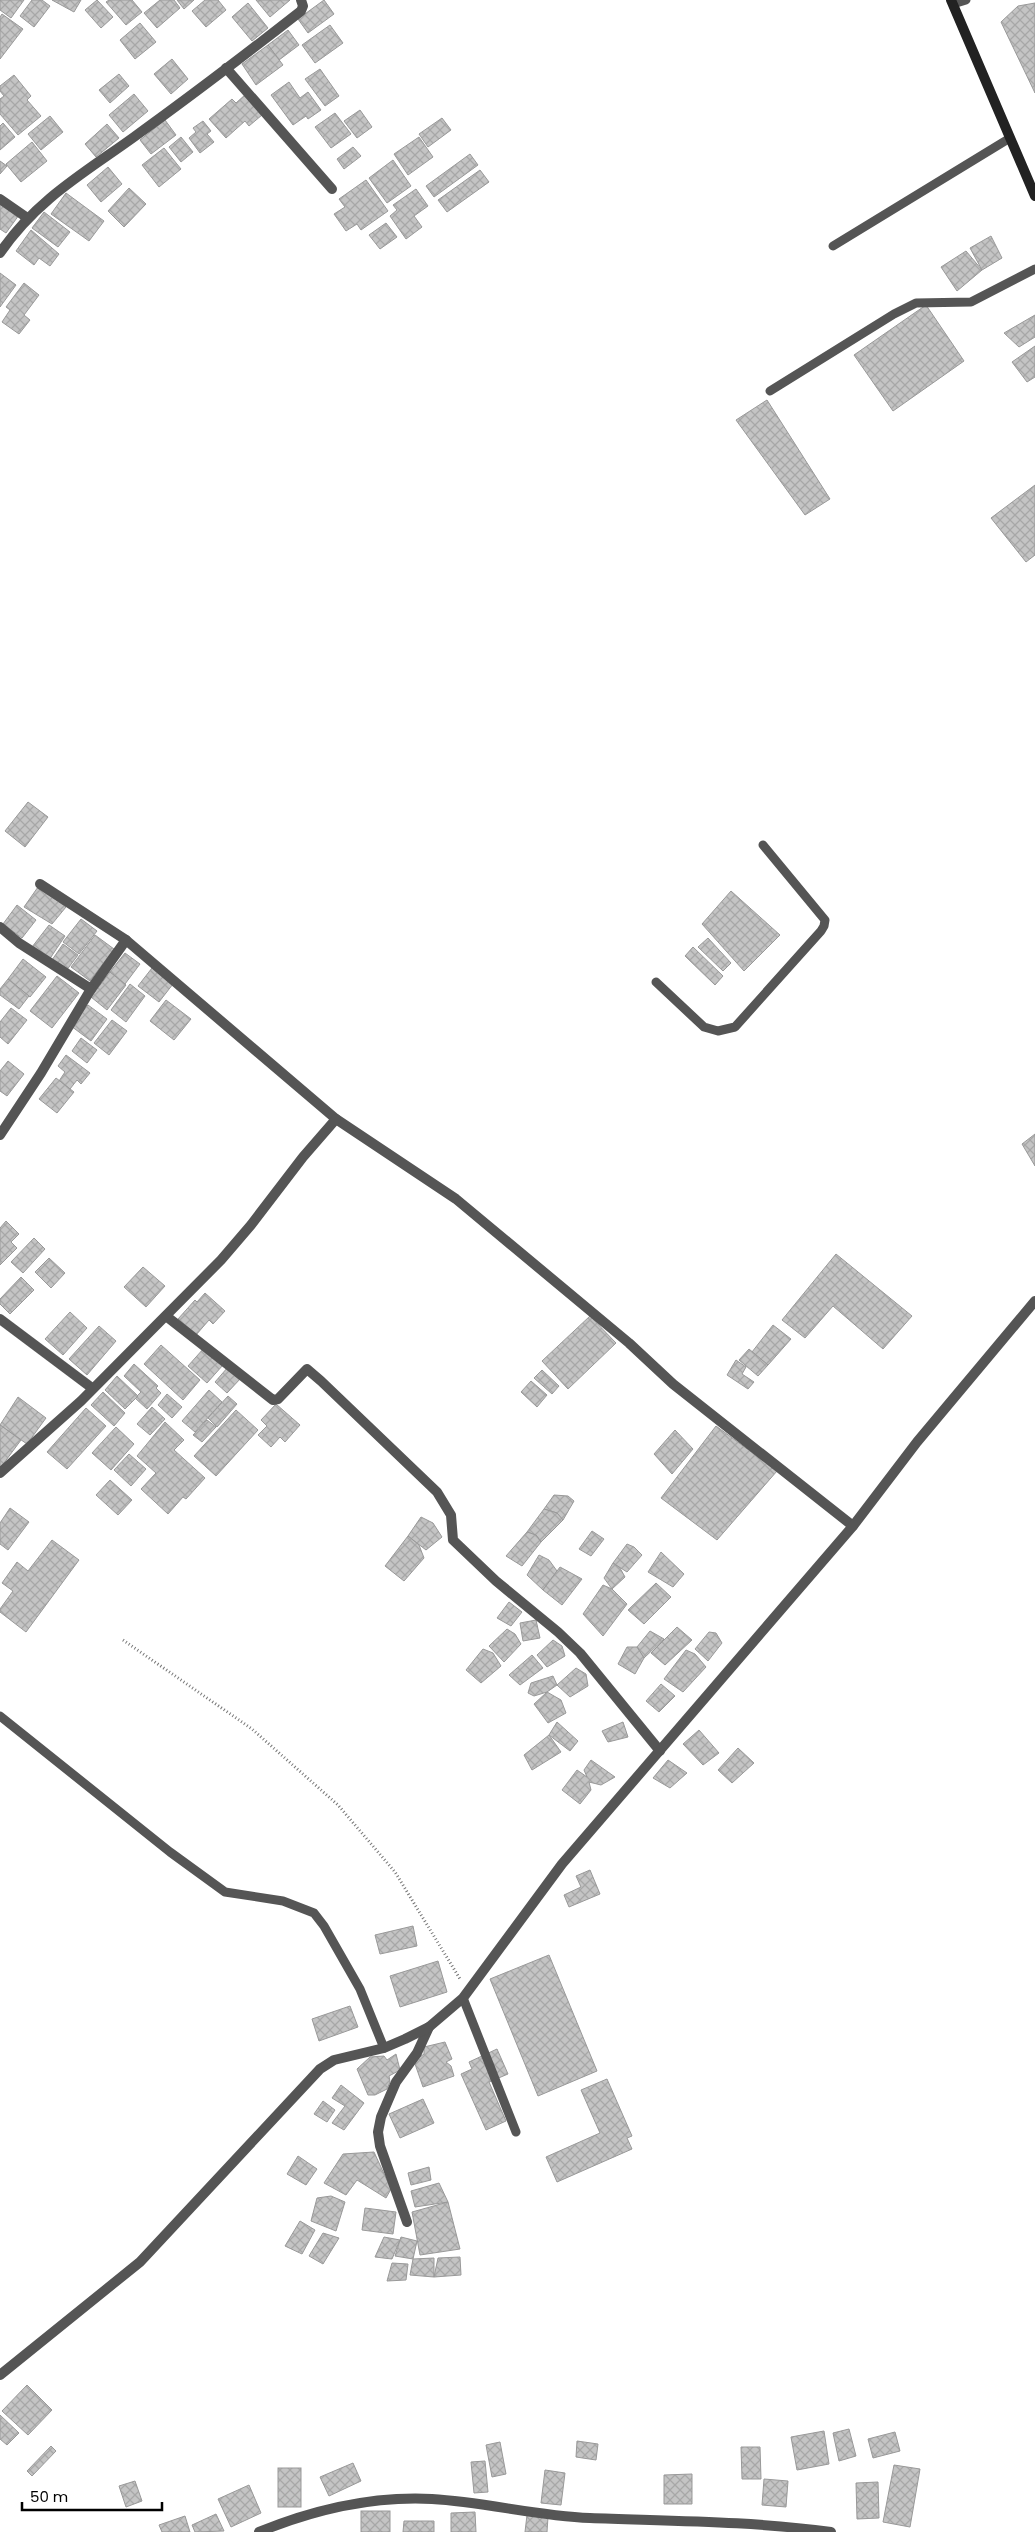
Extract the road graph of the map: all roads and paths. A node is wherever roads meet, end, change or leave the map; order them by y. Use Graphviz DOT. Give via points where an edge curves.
graph roads {
  1 [pos="301,0"];
  2 [pos="966,0"];
  3 [pos="952,2"];
  4 [pos="226,68"];
  5 [pos="1010,138"];
  6 [pos="332,188"];
  7 [pos="1035,196"];
  8 [pos="0,199"];
  9 [pos="26,217"];
  10 [pos="833,246"];
  11 [pos="0,252"];
  12 [pos="1035,269"];
  13 [pos="770,391"];
  14 [pos="763,845"];
  15 [pos="40,884"];
  16 [pos="0,927"];
  17 [pos="126,940"];
  18 [pos="656,982"];
  19 [pos="91,989"];
  20 [pos="336,1119"];
  21 [pos="0,1135"];
  22 [pos="1035,1301"];
  23 [pos="166,1316"];
  24 [pos="0,1318"];
  25 [pos="92,1388"];
  26 [pos="0,1473"];
  27 [pos="853,1526"];
  28 [pos="123,1640"];
  29 [pos="0,1716"];
  30 [pos="660,1751"];
  31 [pos="466,1995"];
  32 [pos="429,2027"];
  33 [pos="384,2048"];
  34 [pos="516,2132"];
  35 [pos="407,2222"];
  36 [pos="0,2375"];
  37 [pos="259,2532"];
  38 [pos="831,2532"];
  1 -- 4 [label="street" via="304,6 301,11"];
  2 -- 3 [label="lane"];
  3 -- 5 [label="main road"];
  4 -- 6 [label="street"];
  4 -- 9 [label="street" via="75,177"];
  5 -- 7 [label="main road"];
  5 -- 10 [label="lane"];
  8 -- 9 [label="street"];
  9 -- 11 [label="street"];
  12 -- 13 [label="lane" via="971,302 916,303"];
  14 -- 18 [label="lane" via="825,920 821,931 735,1026 718,1032 704,1027"];
  15 -- 17 [label="street"];
  16 -- 19 [label="street" via="19,943"];
  17 -- 19 [label="street"];
  17 -- 20 [label="street"];
  19 -- 21 [label="street"];
  20 -- 23 [label="street" via="251,1225"];
  20 -- 27 [label="street" via="456,1199 629,1343 673,1384"];
  22 -- 27 [label="street" via="917,1442"];
  23 -- 25 [label="street"];
  23 -- 30 [label="street" via="273,1400 278,1399 306,1369 321,1381 437,1492 451,1514 453,1540 580,1654"];
  24 -- 25 [label="street"];
  25 -- 26 [label="street"];
  27 -- 30 [label="street"];
  28 -- 31 [label="path" via="252,1729 338,1805 395,1872"];
  29 -- 33 [label="lane" via="225,1892 283,1902 314,1913 360,1989"];
  30 -- 31 [label="street" via="562,1864"];
  31 -- 32 [label="street"];
  31 -- 34 [label="lane"];
  32 -- 33 [label="street"];
  32 -- 35 [label="street" via="417,2053 396,2082 378,2132"];
  33 -- 36 [label="street" via="334,2060 320,2069 140,2262"];
  37 -- 38 [label="street" via="295,2517 355,2504 431,2499 588,2518 667,2519"];
}
